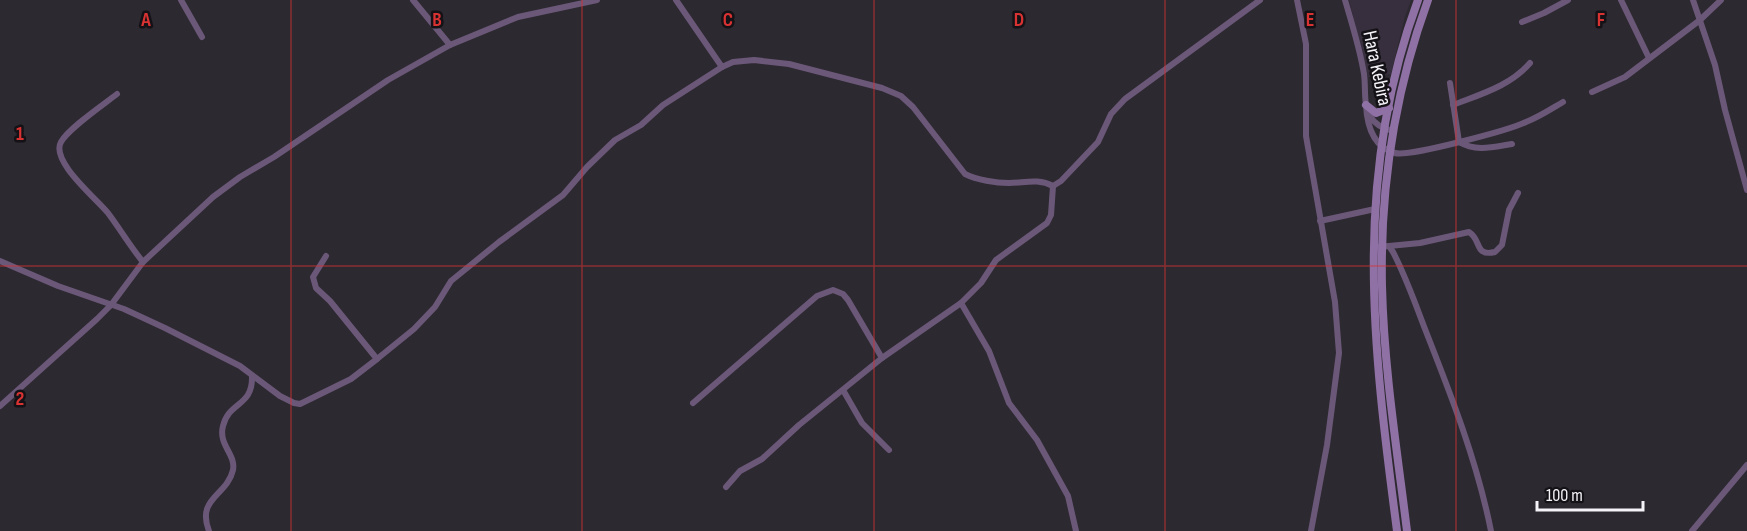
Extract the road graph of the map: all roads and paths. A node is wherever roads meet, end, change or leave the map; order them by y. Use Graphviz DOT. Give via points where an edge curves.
graph roads {
  1 [pos="181,0"];
  2 [pos="413,0"];
  3 [pos="597,0"];
  4 [pos="676,0"];
  5 [pos="1260,0"];
  6 [pos="1297,0"];
  7 [pos="1345,0"];
  8 [pos="1418,0"];
  9 [pos="1428,0"];
  10 [pos="1568,0"];
  11 [pos="1621,0"];
  12 [pos="1693,0"];
  13 [pos="1721,0"];
  14 [pos="1700,20"];
  15 [pos="1410,22"];
  16 [pos="1522,22"];
  17 [pos="1419,25"];
  18 [pos="202,37"];
  19 [pos="450,45"];
  20 [pos="1649,58"];
  21 [pos="1530,63"];
  22 [pos="722,66"];
  23 [pos="1450,83"];
  24 [pos="1592,92"];
  25 [pos="117,94"];
  26 [pos="1563,102"];
  27 [pos="1366,105"];
  28 [pos="1453,105"];
  29 [pos="1389,108"];
  30 [pos="1383,129"];
  31 [pos="1393,131"];
  32 [pos="1459,141"];
  33 [pos="1512,144"];
  34 [pos="1385,149"];
  35 [pos="1053,186"];
  36 [pos="1747,190"];
  37 [pos="1518,193"];
  38 [pos="1375,209"];
  39 [pos="1320,222"];
  40 [pos="1386,246"];
  41 [pos="1373,248"];
  42 [pos="326,256"];
  43 [pos="0,261"];
  44 [pos="143,262"];
  45 [pos="961,303"];
  46 [pos="111,304"];
  47 [pos="882,358"];
  48 [pos="377,359"];
  49 [pos="252,376"];
  50 [pos="843,390"];
  51 [pos="693,403"];
  52 [pos="0,405"];
  53 [pos="1397,448"];
  54 [pos="889,450"];
  55 [pos="1386,450"];
  56 [pos="1747,465"];
  57 [pos="726,487"];
  58 [pos="209,531"];
  59 [pos="1076,531"];
  60 [pos="1311,531"];
  61 [pos="1397,531"];
  62 [pos="1407,531"];
  63 [pos="1491,531"];
  64 [pos="1692,531"];
  1 -- 18 [label="street"];
  2 -- 19 [label="street"];
  3 -- 19 [label="street" via="518,16"];
  4 -- 22 [label="street"];
  5 -- 35 [label="street" via="1125,99 1111,114 1098,142"];
  6 -- 39 [label="street" via="1306,44 1306,136"];
  7 -- 27 [label="street, Hara Kebira" via="1362,65"];
  8 -- 15 [label="main road"];
  9 -- 17 [label="main road"];
  10 -- 16 [label="street"];
  11 -- 20 [label="street"];
  12 -- 14 [label="street"];
  13 -- 14 [label="street"];
  14 -- 20 [label="street"];
  14 -- 36 [label="street"];
  15 -- 17 [label="main road"];
  15 -- 29 [label="main road"];
  17 -- 31 [label="main road"];
  19 -- 44 [label="street" via="388,80 240,177"];
  20 -- 24 [label="street" via="1625,76"];
  21 -- 28 [label="street" via="1510,82"];
  22 -- 35 [label="street" via="741,60 762,60 882,88 914,107 965,174 1005,183 1036,181"];
  22 -- 48 [label="street" via="615,140 563,195 451,281 435,307"];
  23 -- 28 [label="street"];
  25 -- 44 [label="street" via="67,135 59,151 69,170"];
  26 -- 32 [label="street" via="1525,123"];
  27 -- 29 [label="main road" via="1376,112"];
  27 -- 30 [label="street, Hara Kebira" via="1370,116"];
  27 -- 34 [label="street" via="1369,130"];
  28 -- 32 [label="street"];
  29 -- 30 [label="main road"];
  30 -- 31 [label="street, Hara Kebira"];
  30 -- 34 [label="main road"];
  31 -- 34 [label="main road"];
  32 -- 33 [label="street" via="1477,149"];
  32 -- 34 [label="street" via="1404,154"];
  34 -- 38 [label="main road"];
  34 -- 40 [label="main road"];
  35 -- 45 [label="street" via="1047,223 996,260 987,276"];
  37 -- 40 [label="street" via="1509,210 1502,246 1495,252 1481,251 1469,232"];
  38 -- 39 [label="street"];
  38 -- 41 [label="main road"];
  39 -- 60 [label="street" via="1335,302 1339,353"];
  40 -- 41 [label="street"];
  40 -- 53 [label="main road" via="1382,285 1384,336"];
  40 -- 63 [label="street" via="1406,280 1452,397"];
  41 -- 55 [label="main road" via="1374,326"];
  42 -- 48 [label="street" via="314,277 316,288"];
  43 -- 46 [label="street"];
  44 -- 46 [label="street"];
  45 -- 47 [label="street"];
  45 -- 59 [label="street" via="989,351 1009,403 1033,433 1068,496"];
  46 -- 49 [label="street" via="240,366"];
  46 -- 52 [label="street"];
  47 -- 50 [label="street"];
  47 -- 51 [label="street" via="848,300 833,290 817,296"];
  48 -- 49 [label="street" via="351,379 300,404 280,396"];
  49 -- 58 [label="street" via="250,394 223,425 222,438 233,468 207,506"];
  50 -- 54 [label="street" via="862,423"];
  50 -- 57 [label="street" via="762,459 740,471"];
  53 -- 55 [label="main road"];
  53 -- 62 [label="main road"];
  55 -- 61 [label="main road"];
  56 -- 64 [label="street"];
}
